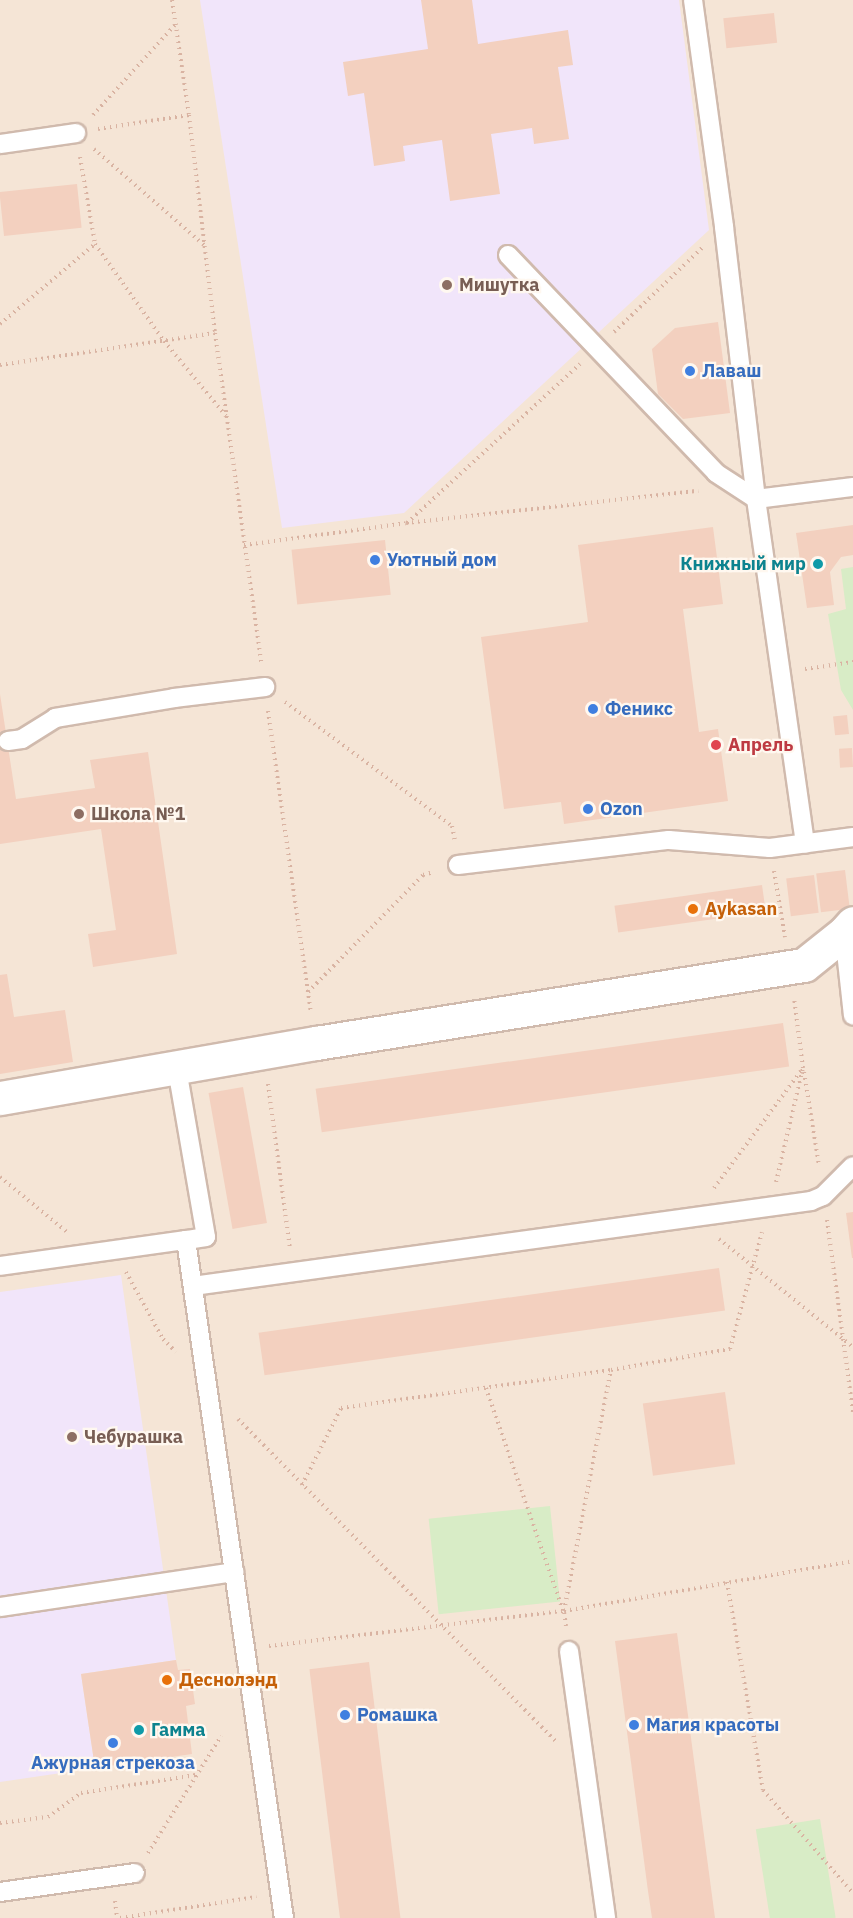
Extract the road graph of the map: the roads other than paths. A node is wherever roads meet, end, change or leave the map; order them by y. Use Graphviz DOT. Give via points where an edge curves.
graph roads {
  1 [pos="693,0"];
  2 [pos="76,133"];
  3 [pos="0,144"];
  4 [pos="508,255"];
  5 [pos="853,487"];
  6 [pos="756,500"];
  7 [pos="265,687"];
  8 [pos="8,741"];
  9 [pos="853,837"];
  10 [pos="805,844"];
  11 [pos="458,865"];
  12 [pos="848,928"];
  13 [pos="853,1016"];
  14 [pos="177,1068"];
  15 [pos="0,1098"];
  16 [pos="853,1166"];
  17 [pos="186,1240"];
  18 [pos="0,1266"];
  19 [pos="193,1286"];
  20 [pos="234,1572"];
  21 [pos="0,1607"];
  22 [pos="569,1651"];
  23 [pos="135,1874"];
  24 [pos="0,1892"];
  25 [pos="284,1918"];
  26 [pos="606,1918"];
  1 -- 6 [label="lane"];
  2 -- 3 [label="lane"];
  4 -- 6 [label="lane" via="716,473"];
  5 -- 6 [label="lane"];
  6 -- 10 [label="lane"];
  7 -- 8 [label="lane" via="55,718 22,739"];
  9 -- 10 [label="lane"];
  10 -- 11 [label="lane" via="770,848 669,840"];
  12 -- 13 [label="lane"];
  12 -- 14 [label="street" via="804,965"];
  14 -- 15 [label="street"];
  14 -- 17 [label="lane" via="206,1237"];
  16 -- 19 [label="lane" via="824,1196 811,1202"];
  17 -- 18 [label="lane"];
  17 -- 19 [label="lane"];
  19 -- 20 [label="lane"];
  20 -- 21 [label="lane"];
  20 -- 25 [label="lane"];
  22 -- 26 [label="lane"];
  23 -- 24 [label="lane"];
}
